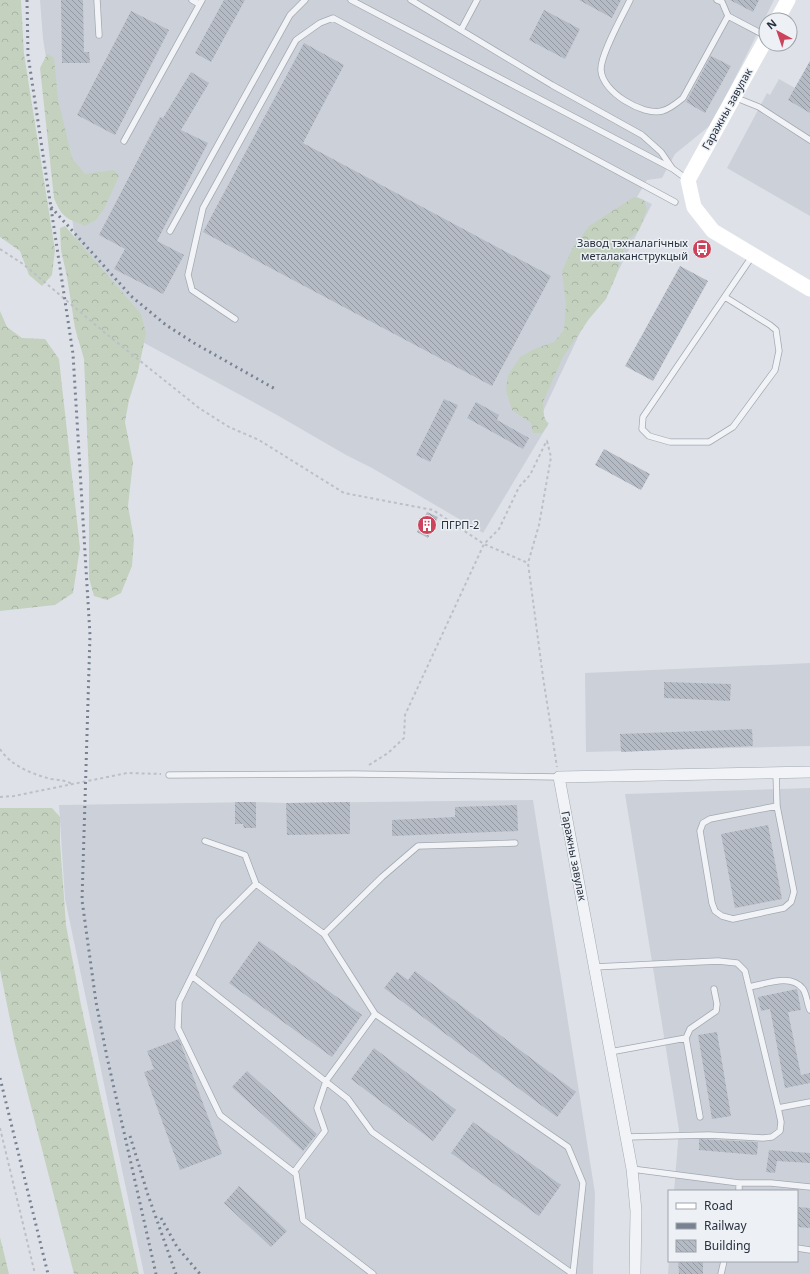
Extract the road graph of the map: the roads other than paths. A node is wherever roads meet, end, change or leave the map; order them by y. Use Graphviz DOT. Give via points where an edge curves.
graph roads {
  1 [pos="97,0"];
  2 [pos="192,0"];
  3 [pos="305,0"];
  4 [pos="351,0"];
  5 [pos="412,0"];
  6 [pos="476,0"];
  7 [pos="630,0"];
  8 [pos="788,0"];
  9 [pos="721,1"];
  10 [pos="200,2"];
  11 [pos="781,12"];
  12 [pos="728,16"];
  13 [pos="461,30"];
  14 [pos="758,33"];
  15 [pos="99,35"];
  16 [pos="758,52"];
  17 [pos="734,96"];
  18 [pos="810,140"];
  19 [pos="124,141"];
  20 [pos="673,170"];
  21 [pos="688,180"];
  22 [pos="675,202"];
  23 [pos="170,231"];
  24 [pos="753,255"];
  25 [pos="810,289"];
  26 [pos="725,297"];
  27 [pos="234,319"];
  28 [pos="776,772"];
  29 [pos="810,772"];
  30 [pos="169,775"];
  31 [pos="559,777"];
  32 [pos="777,806"];
  33 [pos="205,841"];
  34 [pos="515,843"];
  35 [pos="256,884"];
  36 [pos="324,934"];
  37 [pos="594,967"];
  38 [pos="192,976"];
  39 [pos="749,987"];
  40 [pos="714,989"];
  41 [pos="810,1010"];
  42 [pos="375,1014"];
  43 [pos="686,1038"];
  44 [pos="610,1052"];
  45 [pos="326,1081"];
  46 [pos="810,1102"];
  47 [pos="778,1108"];
  48 [pos="700,1117"];
  49 [pos="626,1137"];
  50 [pos="632,1169"];
  51 [pos="294,1172"];
  52 [pos="739,1183"];
  53 [pos="810,1187"];
  54 [pos="739,1190"];
  55 [pos="798,1248"];
  56 [pos="810,1250"];
  57 [pos="724,1262"];
  58 [pos="373,1274"];
  59 [pos="573,1274"];
  60 [pos="635,1274"];
  61 [pos="721,1274"];
  1 -- 15 [label="lane"];
  2 -- 10 [label="lane"];
  3 -- 23 [label="lane" via="290,15"];
  4 -- 20 [label="lane"];
  5 -- 13 [label="lane"];
  6 -- 13 [label="lane"];
  7 -- 12 [label="lane" via="603,58 601,71 612,92 653,112 664,111 683,98"];
  8 -- 11 [label="street"];
  9 -- 12 [label="lane"];
  10 -- 19 [label="lane"];
  12 -- 14 [label="lane"];
  13 -- 20 [label="lane" via="642,135 661,152"];
  16 -- 17 [label="street, Гаражны завулак"];
  17 -- 18 [label="lane" via="759,107"];
  17 -- 21 [label="street, Гаражны завулак"];
  20 -- 21 [label="lane"];
  21 -- 24 [label="street" via="694,207 714,231"];
  22 -- 27 [label="lane" via="333,18 320,23 296,40 203,208 188,275 192,290"];
  24 -- 25 [label="street"];
  24 -- 26 [label="lane"];
  26 -- 26 [label="lane" via="643,417 642,429 649,436 670,442 710,442 733,426 775,370 779,351 776,330"];
  28 -- 29 [label="street"];
  28 -- 31 [label="street"];
  28 -- 32 [label="lane"];
  30 -- 31 [label="lane"];
  31 -- 37 [label="street, Гаражны завулак"];
  32 -- 32 [label="lane" via="794,892 792,902 784,908 733,919 722,916 715,911 712,903 700,831 703,824 710,819"];
  33 -- 35 [label="lane" via="245,855"];
  34 -- 36 [label="lane" via="418,846"];
  35 -- 36 [label="lane"];
  35 -- 38 [label="lane" via="219,921"];
  36 -- 42 [label="lane"];
  37 -- 39 [label="lane" via="718,961 737,963 745,971"];
  37 -- 44 [label="street, Гаражны завулак"];
  38 -- 45 [label="lane"];
  38 -- 51 [label="lane" via="179,1002 178,1028 220,1115"];
  39 -- 41 [label="lane" via="784,980 794,981 803,990"];
  39 -- 47 [label="lane"];
  40 -- 43 [label="lane" via="716,1011 690,1029"];
  42 -- 45 [label="lane"];
  42 -- 59 [label="lane" via="568,1147 584,1183"];
  43 -- 44 [label="lane"];
  43 -- 48 [label="lane"];
  44 -- 49 [label="street, Гаражны завулак"];
  45 -- 51 [label="lane" via="318,1108 326,1131"];
  45 -- 59 [label="lane" via="348,1099 372,1132"];
  46 -- 47 [label="lane"];
  47 -- 49 [label="lane" via="780,1131 772,1137"];
  49 -- 50 [label="street, Гаражны завулак"];
  50 -- 52 [label="lane"];
  50 -- 60 [label="street, Гаражны завулак" via="636,1211"];
  51 -- 58 [label="lane" via="302,1220"];
  52 -- 53 [label="lane"];
  52 -- 54 [label="lane"];
  55 -- 56 [label="lane"];
  57 -- 61 [label="lane"];
}
